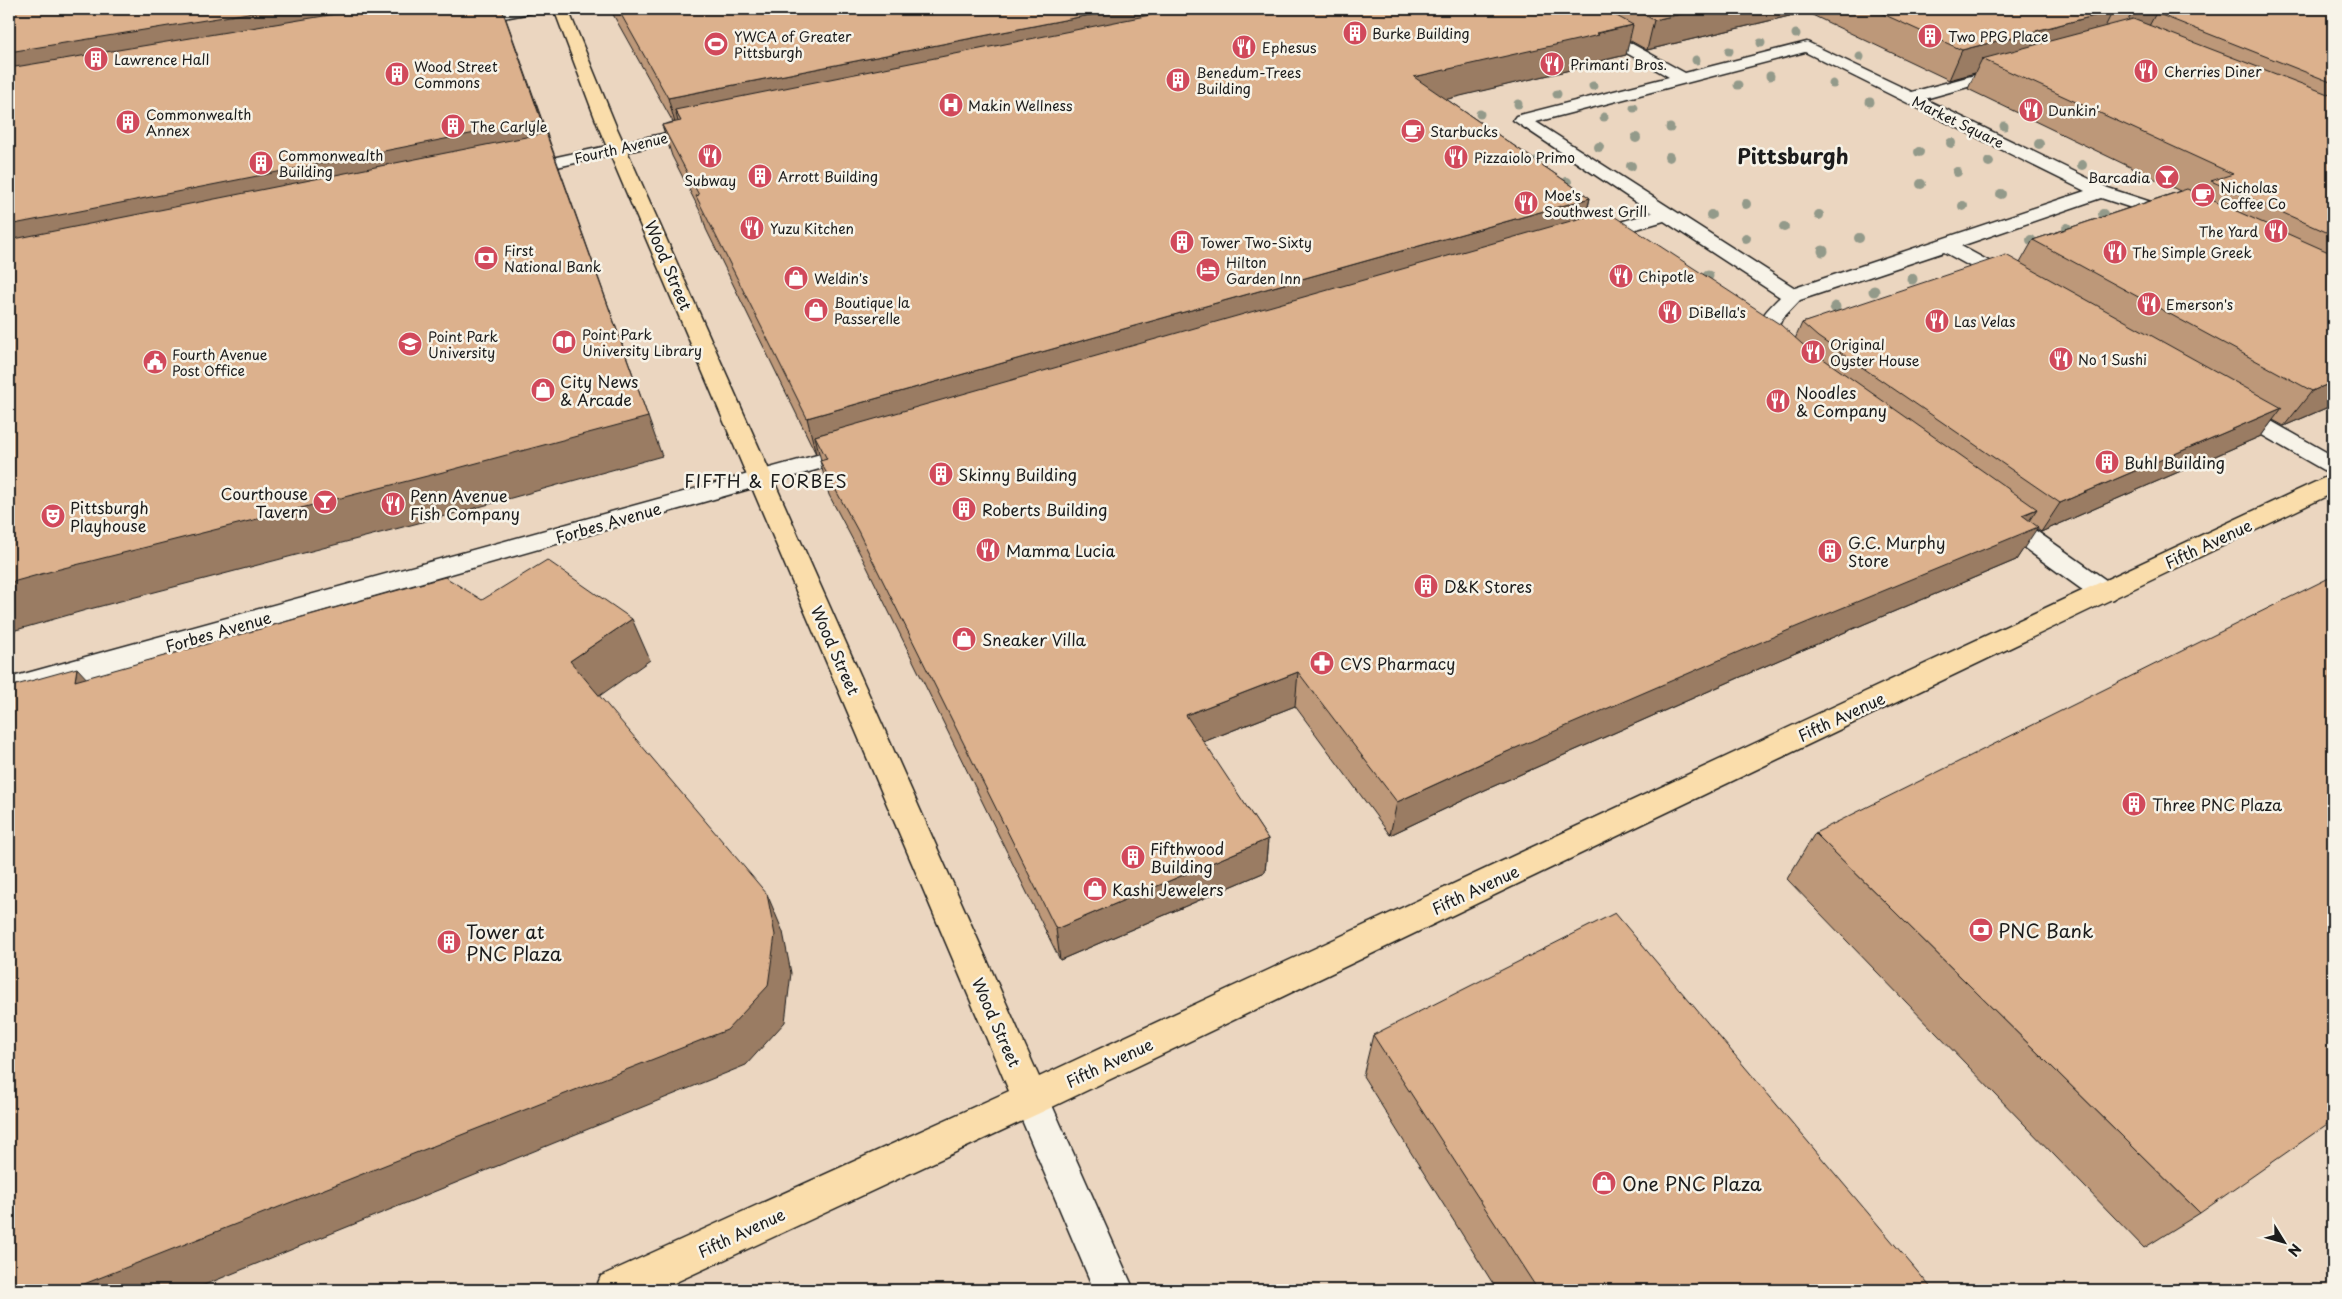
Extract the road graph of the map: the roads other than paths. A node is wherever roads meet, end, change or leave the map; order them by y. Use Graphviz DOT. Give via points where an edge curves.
graph roads {
  1 [pos="531,9"];
  2 [pos="561,9"];
  3 [pos="1559,9"];
  4 [pos="448,23"];
  5 [pos="2026,66"];
  6 [pos="1682,78"];
  7 [pos="1910,98"];
  8 [pos="724,126"];
  9 [pos="619,150"];
  10 [pos="506,173"];
  11 [pos="2101,192"];
  12 [pos="1667,214"];
  13 [pos="2195,224"];
  14 [pos="1575,241"];
  15 [pos="1946,244"];
  16 [pos="2030,292"];
  17 [pos="1793,296"];
  18 [pos="1790,365"];
  19 [pos="2218,400"];
  20 [pos="873,446"];
  21 [pos="2333,466"];
  22 [pos="761,479"];
  23 [pos="2333,484"];
  24 [pos="1980,504"];
  25 [pos="2104,592"];
  26 [pos="9,690"];
  27 [pos="1031,1099"];
  28 [pos="615,1290"];
  29 [pos="1114,1290"];
  1 -- 4 [label="street"];
  2 -- 9 [label="main road, Wood Street"];
  3 -- 6 [label="street"];
  5 -- 7 [label="street"];
  6 -- 7 [label="street, Market Square" via="1807,47"];
  6 -- 12 [label="street, Market Square" via="1522,120"];
  7 -- 11 [label="street, Market Square"];
  8 -- 9 [label="street, Fourth Avenue"];
  9 -- 10 [label="street, Fourth Avenue"];
  9 -- 22 [label="main road, Wood Street"];
  11 -- 13 [label="street, Market Square"];
  11 -- 15 [label="street"];
  12 -- 14 [label="street"];
  12 -- 17 [label="street, Market Square"];
  15 -- 16 [label="street"];
  15 -- 17 [label="street"];
  17 -- 18 [label="street" via="1772,317 1765,330 1767,342"];
  19 -- 21 [label="street"];
  20 -- 22 [label="street, Forbes Avenue"];
  22 -- 26 [label="street, Forbes Avenue"];
  22 -- 27 [label="main road, Wood Street"];
  23 -- 25 [label="main road, Fifth Avenue"];
  24 -- 25 [label="street"];
  25 -- 27 [label="main road, Fifth Avenue"];
  27 -- 28 [label="main road, Fifth Avenue"];
  27 -- 29 [label="street, Wood Street"];
}
